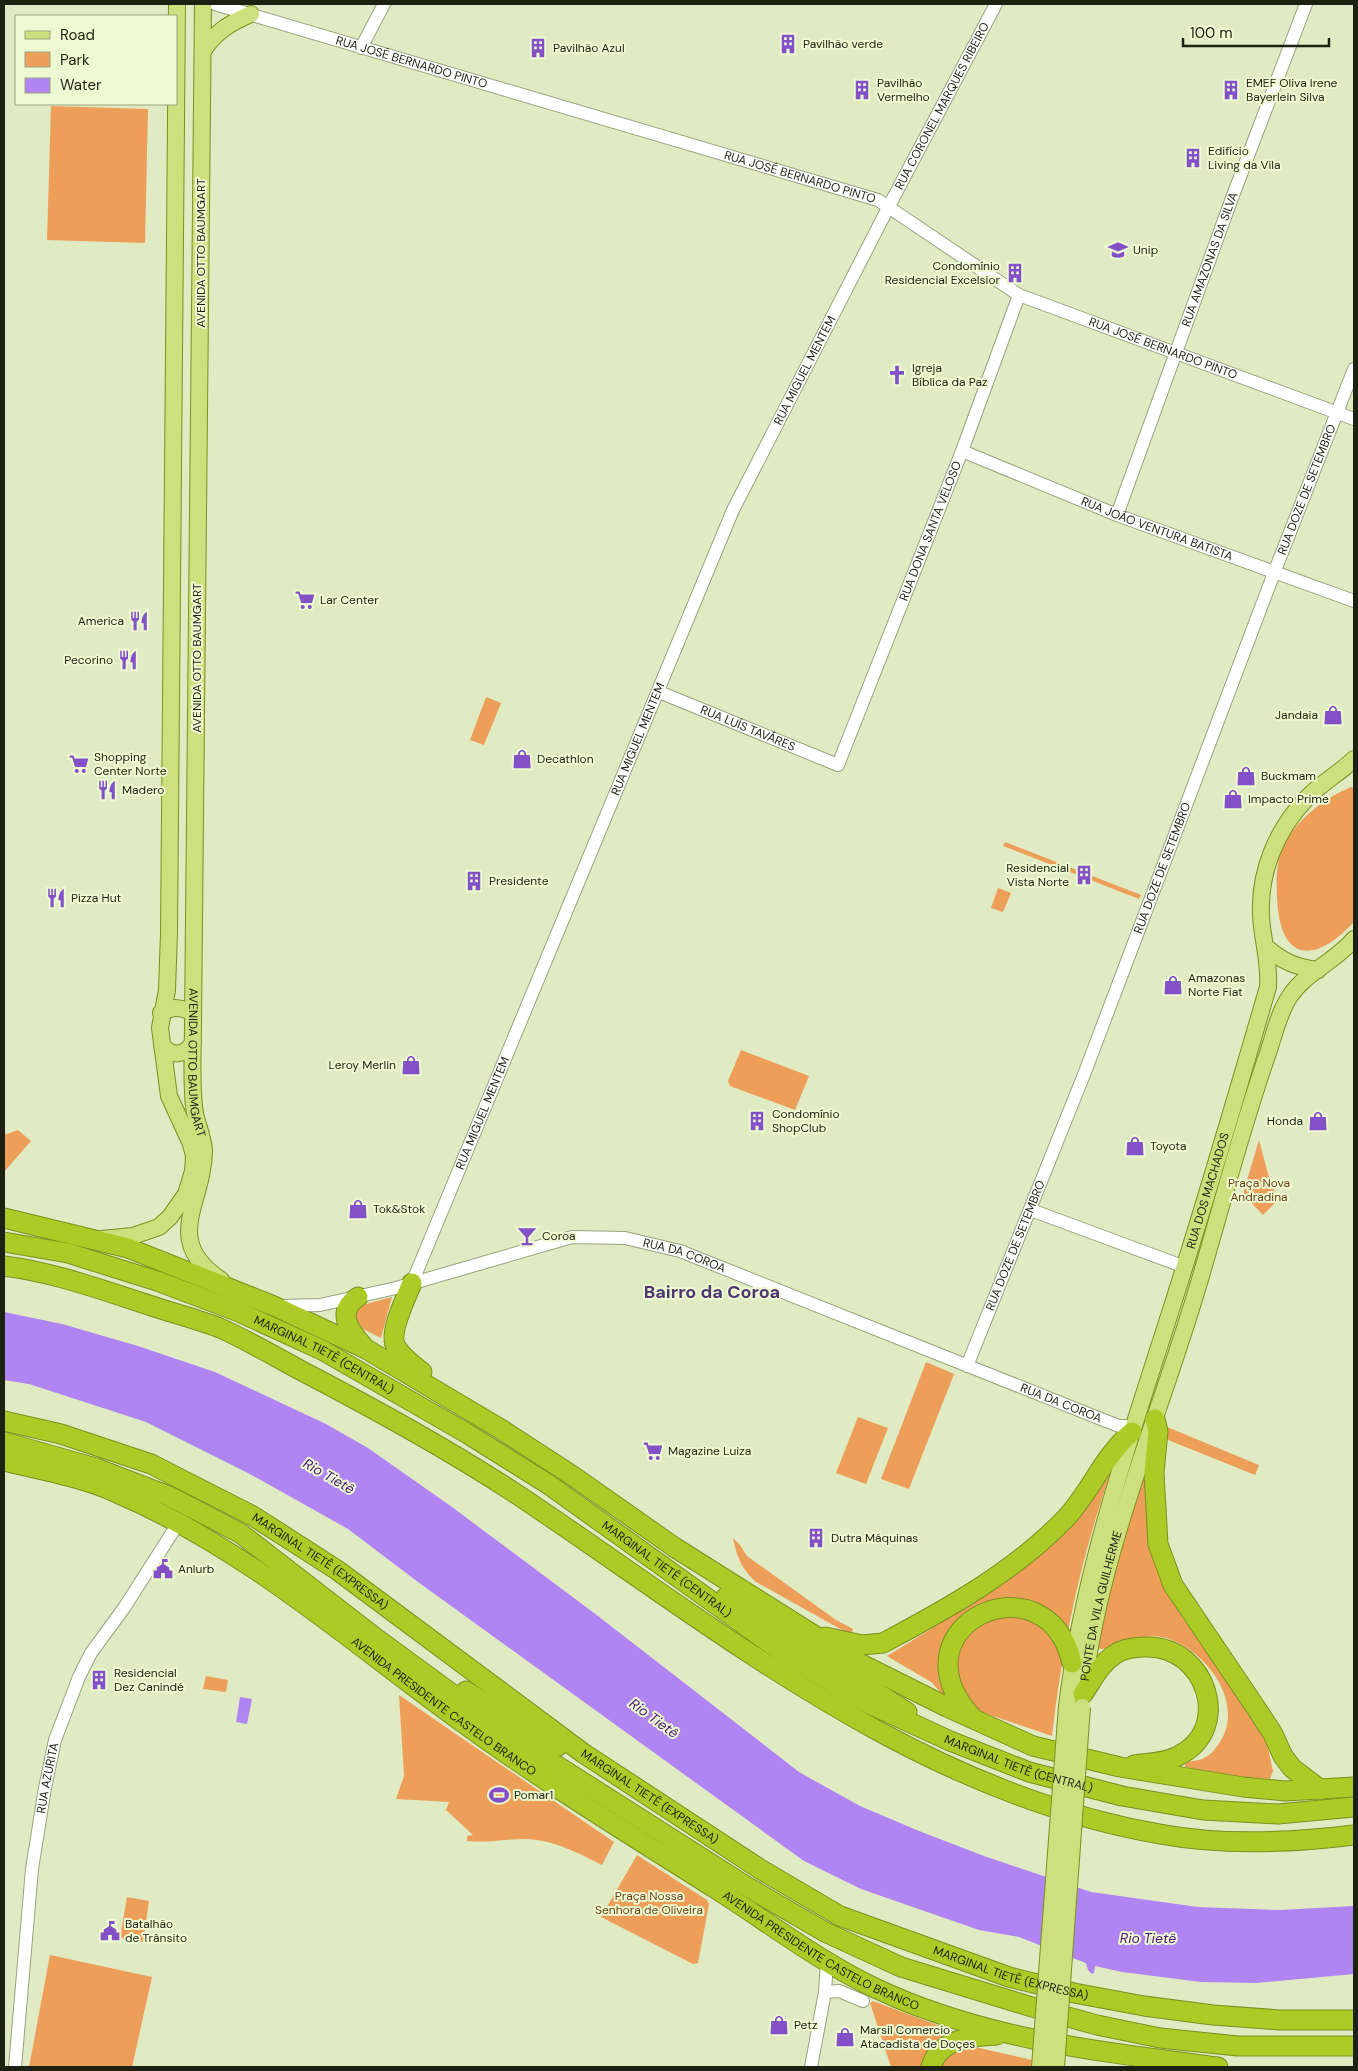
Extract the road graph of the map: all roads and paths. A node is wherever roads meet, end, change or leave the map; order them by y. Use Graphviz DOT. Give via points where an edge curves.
graph roads {
  1 [pos="203,4"];
  2 [pos="215,4"];
  3 [pos="384,4"];
  4 [pos="996,4"];
  5 [pos="1306,4"];
  6 [pos="251,14"];
  7 [pos="362,48"];
  8 [pos="203,52"];
  9 [pos="176,105"];
  10 [pos="176,128"];
  11 [pos="201,128"];
  12 [pos="889,206"];
  13 [pos="1019,294"];
  14 [pos="1176,353"];
  15 [pos="1354,369"];
  16 [pos="1337,413"];
  17 [pos="1354,420"];
  18 [pos="962,451"];
  19 [pos="1117,515"];
  20 [pos="1274,573"];
  21 [pos="1354,601"];
  22 [pos="172,638"];
  23 [pos="197,638"];
  24 [pos="172,658"];
  25 [pos="197,660"];
  26 [pos="659,692"];
  27 [pos="1354,759"];
  28 [pos="838,766"];
  29 [pos="1338,773"];
  30 [pos="1354,779"];
  31 [pos="1354,939"];
  32 [pos="1266,948"];
  33 [pos="1318,970"];
  34 [pos="161,1014"];
  35 [pos="193,1014"];
  36 [pos="193,1043"];
  37 [pos="162,1045"];
  38 [pos="1031,1210"];
  39 [pos="4,1218"];
  40 [pos="96,1240"];
  41 [pos="4,1242"];
  42 [pos="4,1266"];
  43 [pos="1185,1267"];
  44 [pos="412,1284"];
  45 [pos="234,1289"];
  46 [pos="358,1297"];
  47 [pos="274,1306"];
  48 [pos="366,1349"];
  49 [pos="967,1366"];
  50 [pos="456,1403"];
  51 [pos="1156,1419"];
  52 [pos="4,1421"];
  53 [pos="1133,1429"];
  54 [pos="4,1442"];
  55 [pos="4,1461"];
  56 [pos="179,1522"];
  57 [pos="689,1557"];
  58 [pos="815,1636"];
  59 [pos="377,1639"];
  60 [pos="1072,1663"];
  61 [pos="1077,1702"];
  62 [pos="974,1719"];
  63 [pos="950,1740"];
  64 [pos="583,1753"];
  65 [pos="1120,1767"];
  66 [pos="1354,1787"];
  67 [pos="1320,1790"];
  68 [pos="1354,1807"];
  69 [pos="1354,1835"];
  70 [pos="782,1931"];
  71 [pos="827,1961"];
  72 [pos="825,1992"];
  73 [pos="863,2001"];
  74 [pos="1032,2007"];
  75 [pos="1354,2020"];
  76 [pos="1012,2035"];
  77 [pos="1354,2046"];
  78 [pos="15,2067"];
  79 [pos="810,2067"];
  80 [pos="931,2067"];
  81 [pos="1040,2067"];
  82 [pos="1056,2067"];
  83 [pos="1218,2067"];
  1 -- 8 [label="main road, AVENIDA OTTO BAUMGART"];
  2 -- 6 [label="street, RUA JOSÉ BERNARDO PINTO"];
  3 -- 7 [label="street"];
  4 -- 12 [label="street, RUA CORONEL MARQUES RIBEIRO"];
  5 -- 14 [label="street, RUA AMAZONAS DA SILVA"];
  6 -- 7 [label="street, RUA JOSÉ BERNARDO PINTO"];
  6 -- 8 [label="main road" via="220,31"];
  7 -- 12 [label="street, RUA JOSÉ BERNARDO PINTO" via="878,200"];
  8 -- 11 [label="main road, AVENIDA OTTO BAUMGART"];
  9 -- 10 [label="main road, AVENIDA OTTO BAUMGART"];
  10 -- 11 [label="main road" via="187,122"];
  10 -- 22 [label="main road, AVENIDA OTTO BAUMGART"];
  11 -- 23 [label="main road, AVENIDA OTTO BAUMGART"];
  12 -- 13 [label="street, RUA JOSÉ BERNARDO PINTO"];
  12 -- 26 [label="street, RUA MIGUEL MENTEM" via="733,510"];
  13 -- 14 [label="street, RUA JOSÉ BERNARDO PINTO"];
  13 -- 18 [label="street, RUA DONA SANTA VELOSO"];
  14 -- 16 [label="street, RUA JOSÉ BERNARDO PINTO"];
  14 -- 19 [label="street, RUA AMAZONAS DA SILVA"];
  15 -- 16 [label="street, RUA DOZE DE SETEMBRO"];
  16 -- 17 [label="street, RUA JOSÉ BERNARDO PINTO"];
  16 -- 20 [label="street, RUA DOZE DE SETEMBRO"];
  18 -- 19 [label="street, RUA JOÃO VENTURA BATISTA"];
  18 -- 28 [label="street, RUA DONA SANTA VELOSO"];
  19 -- 20 [label="street, RUA JOÃO VENTURA BATISTA"];
  20 -- 21 [label="street, RUA JOÃO VENTURA BATISTA"];
  20 -- 38 [label="street, RUA DOZE DE SETEMBRO"];
  22 -- 23 [label="main road" via="184,645 193,644"];
  22 -- 24 [label="main road, AVENIDA OTTO BAUMGART"];
  23 -- 25 [label="main road, AVENIDA OTTO BAUMGART"];
  24 -- 25 [label="main road" via="184,651 192,653"];
  24 -- 34 [label="main road, AVENIDA OTTO BAUMGART" via="167,990"];
  25 -- 35 [label="main road, AVENIDA OTTO BAUMGART"];
  26 -- 28 [label="street, RUA LUÍS TAVÁRES"];
  26 -- 44 [label="street, RUA MIGUEL MENTEM"];
  27 -- 29 [label="main road, RUA DOS MACHADOS"];
  29 -- 30 [label="main road"];
  29 -- 32 [label="main road, RUA DOS MACHADOS" via="1308,796 1287,822 1272,851 1263,882 1261,915"];
  31 -- 33 [label="main road, RUA DOS MACHADOS"];
  32 -- 33 [label="main road" via="1296,967"];
  32 -- 43 [label="main road, RUA DOS MACHADOS" via="1270,969 1268,987"];
  33 -- 51 [label="main road, RUA DOS MACHADOS" via="1290,996 1283,1010 1260,1074"];
  34 -- 35 [label="main road" via="169,1008 178,1008"];
  34 -- 37 [label="main road, AVENIDA OTTO BAUMGART"];
  35 -- 36 [label="main road, AVENIDA OTTO BAUMGART"];
  36 -- 37 [label="main road" via="189,1049 175,1054 168,1053"];
  36 -- 45 [label="main road, AVENIDA OTTO BAUMGART" via="194,1107 204,1148 203,1164 189,1215 193,1250 205,1269"];
  37 -- 40 [label="main road, AVENIDA OTTO BAUMGART" via="169,1096 194,1156 186,1194 159,1227 133,1236"];
  38 -- 43 [label="street"];
  38 -- 49 [label="street, RUA DOZE DE SETEMBRO"];
  39 -- 40 [label="highway"];
  40 -- 45 [label="highway" via="128,1248"];
  41 -- 63 [label="highway, MARGINAL TIETÊ (CENTRAL)" via="68,1253 157,1281 239,1312 322,1350 548,1484 785,1654 861,1700"];
  42 -- 69 [label="highway" via="87,1285 220,1328 425,1438 518,1495 849,1716 942,1765 1011,1794 1102,1822 1162,1835 1267,1842"];
  43 -- 53 [label="main road, RUA DOS MACHADOS"];
  44 -- 46 [label="street, RUA DA COROA"];
  44 -- 49 [label="street, RUA DA COROA" via="572,1236 624,1238 680,1251"];
  44 -- 50 [label="highway" via="394,1332 395,1346"];
  45 -- 47 [label="highway"];
  46 -- 47 [label="street, RUA DA COROA" via="320,1305"];
  46 -- 48 [label="highway" via="348,1306 346,1320"];
  47 -- 48 [label="highway"];
  48 -- 50 [label="highway"];
  49 -- 53 [label="street, RUA DA COROA"];
  50 -- 57 [label="highway" via="573,1476"];
  51 -- 61 [label="main road, PONTE DA VILA GUILHERME" via="1125,1507 1092,1630"];
  51 -- 67 [label="highway" via="1154,1473 1158,1544 1173,1585 1273,1734 1283,1756 1292,1768"];
  52 -- 64 [label="highway, MARGINAL TIETÊ (EXPRESSA)" via="61,1434 151,1464 253,1516 337,1570"];
  53 -- 58 [label="highway" via="1120,1442 1065,1520 1019,1561 998,1575 883,1644 862,1645"];
  53 -- 60 [label="main road, PONTE DA VILA GUILHERME" via="1109,1504"];
  54 -- 59 [label="highway" via="96,1468 169,1496 240,1533"];
  55 -- 56 [label="highway, AVENIDA PRESIDENTE CASTELO BRANCO" via="114,1491"];
  56 -- 70 [label="highway, AVENIDA PRESIDENTE CASTELO BRANCO" via="246,1562 306,1604 400,1677 570,1798"];
  56 -- 78 [label="street, RUA AZURITA" via="91,1653 55,1740 32,1869"];
  57 -- 58 [label="highway"];
  57 -- 63 [label="highway" via="708,1585"];
  58 -- 62 [label="highway" via="855,1661"];
  59 -- 64 [label="highway" via="395,1646 549,1743"];
  59 -- 74 [label="highway" via="504,1732 746,1886 825,1932 901,1967"];
  60 -- 61 [label="main road, PONTE DA VILA GUILHERME"];
  60 -- 62 [label="highway" via="1059,1632 1042,1616 1010,1607 980,1614 960,1632 947,1661 952,1691"];
  61 -- 65 [label="highway" via="1114,1654 1135,1647 1155,1647 1174,1653 1190,1663 1201,1678 1208,1710 1196,1742 1169,1760"];
  61 -- 81 [label="main road, PONTE DA VILA GUILHERME, bridge"];
  61 -- 82 [label="main road, PONTE DA VILA GUILHERME, bridge"];
  62 -- 65 [label="highway" via="1033,1746"];
  63 -- 68 [label="highway, MARGINAL TIETÊ (CENTRAL)" via="1029,1772 1122,1796 1203,1810 1278,1814"];
  64 -- 75 [label="highway, MARGINAL TIETÊ (EXPRESSA)" via="760,1869 840,1916 946,1956 1009,1976 1144,2006 1280,2020"];
  65 -- 67 [label="highway" via="1243,1787"];
  66 -- 67 [label="highway"];
  70 -- 71 [label="highway, AVENIDA PRESIDENTE CASTELO BRANCO"];
  70 -- 74 [label="highway" via="926,1988 1000,2009"];
  71 -- 72 [label="street"];
  71 -- 76 [label="highway, AVENIDA PRESIDENTE CASTELO BRANCO" via="875,1988"];
  72 -- 73 [label="street" via="839,1991"];
  72 -- 79 [label="street"];
  74 -- 77 [label="highway" via="1160,2038 1238,2046"];
  76 -- 80 [label="highway" via="960,2039 937,2055"];
  76 -- 83 [label="highway, AVENIDA PRESIDENTE CASTELO BRANCO" via="1106,2053"];
}
